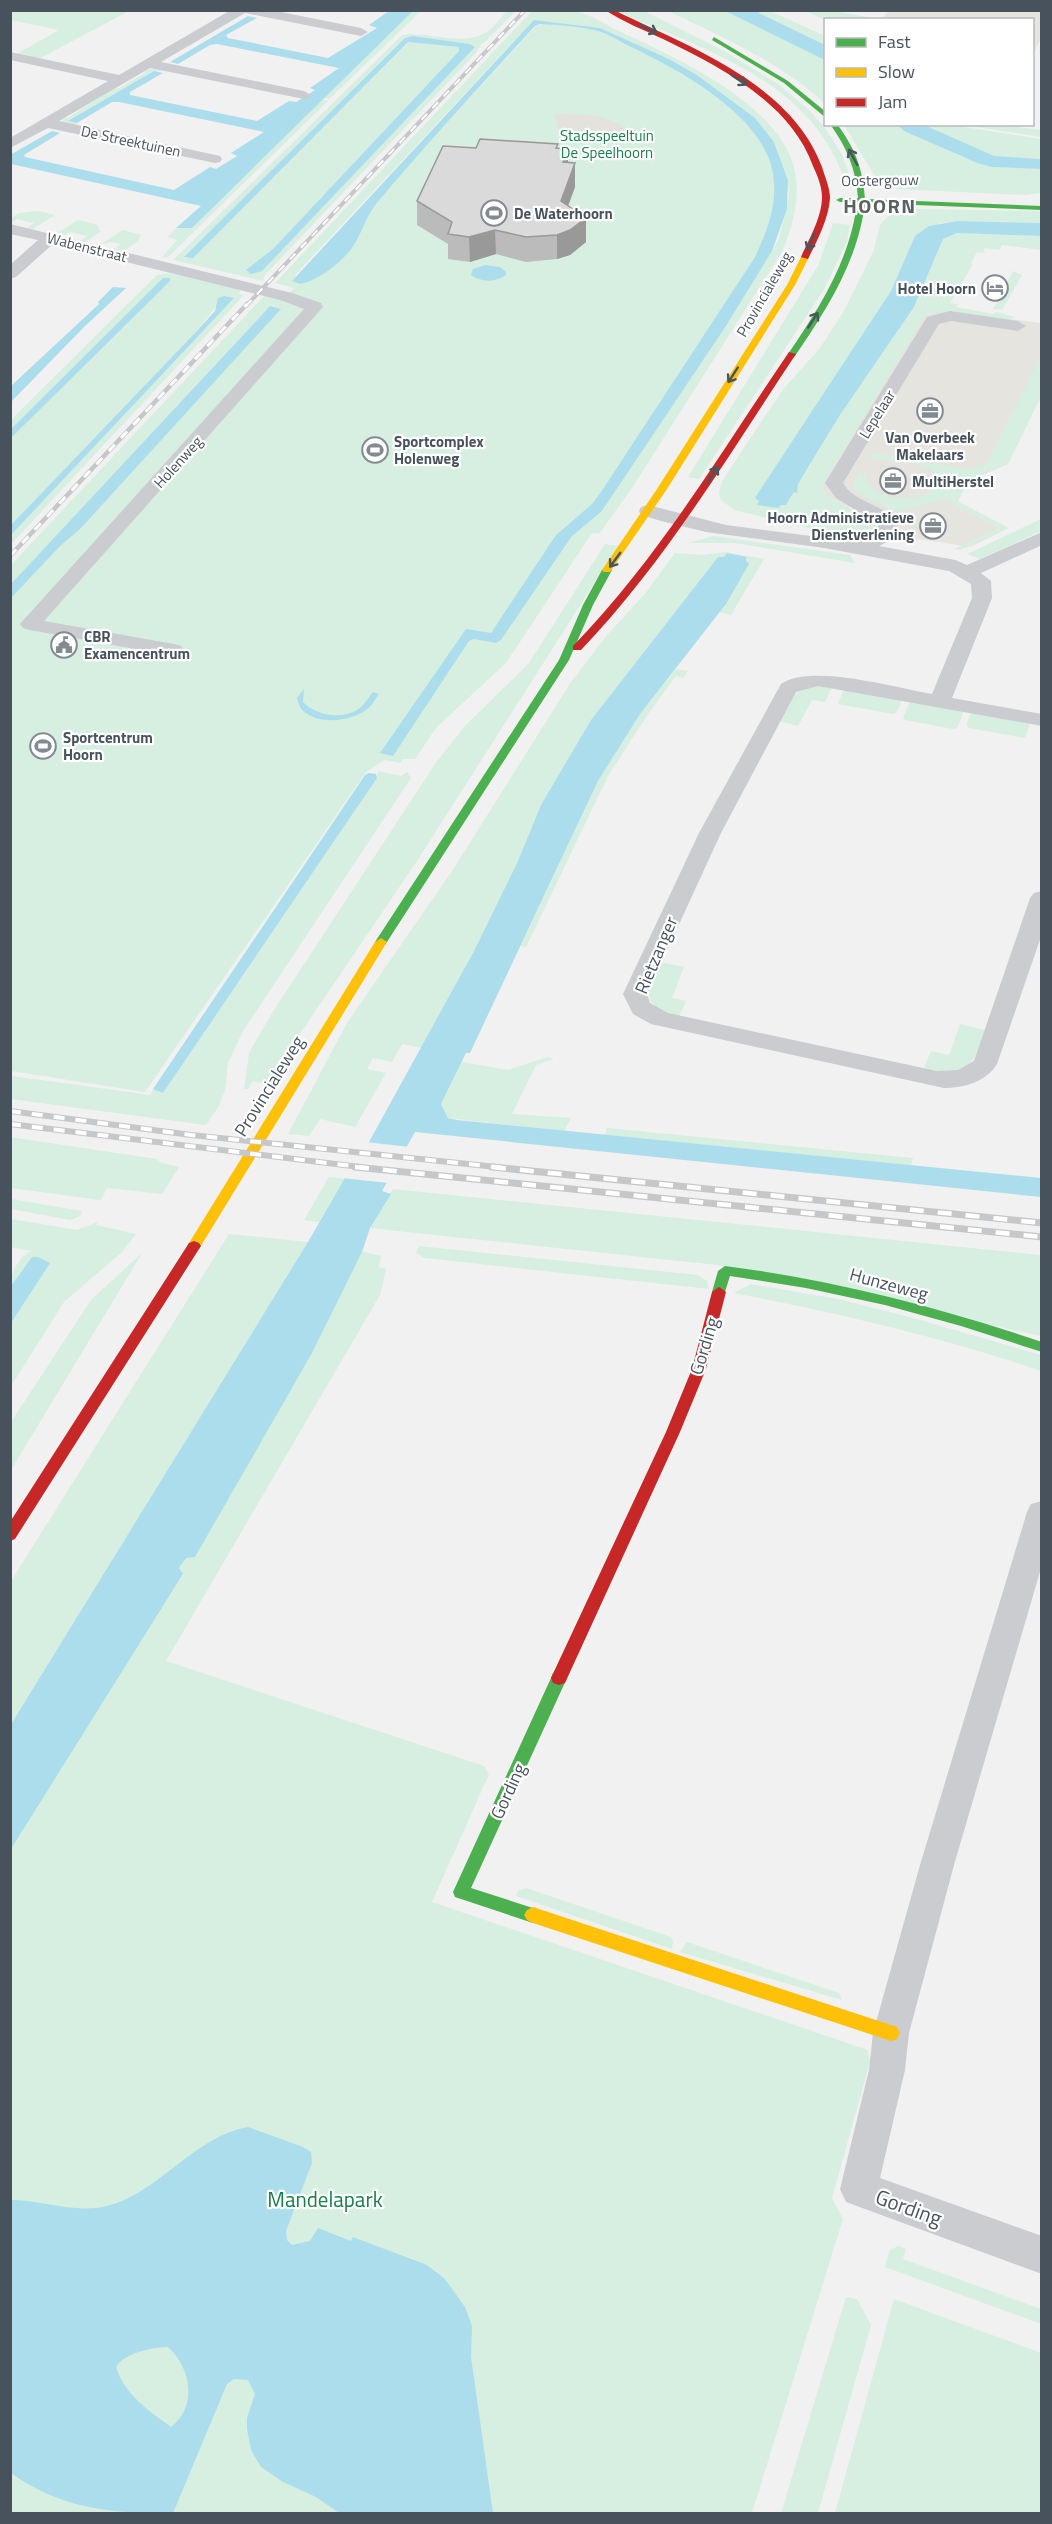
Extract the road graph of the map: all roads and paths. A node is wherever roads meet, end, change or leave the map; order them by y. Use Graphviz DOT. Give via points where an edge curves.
graph roads {
  1 [pos="241,10"];
  2 [pos="248,10"];
  3 [pos="608,10"];
  4 [pos="361,32"];
  5 [pos="702,33"];
  6 [pos="10,56"];
  7 [pos="149,64"];
  8 [pos="123,80"];
  9 [pos="304,95"];
  10 [pos="824,115"];
  11 [pos="46,123"];
  12 [pos="834,126"];
  13 [pos="10,144"];
  14 [pos="215,159"];
  15 [pos="826,197"];
  16 [pos="861,198"];
  17 [pos="1041,199"];
  18 [pos="1041,208"];
  19 [pos="10,229"];
  20 [pos="50,238"];
  21 [pos="162,266"];
  22 [pos="10,274"];
  23 [pos="1018,326"];
  24 [pos="648,511"];
  25 [pos="686,516"];
  26 [pos="1041,538"];
  27 [pos="858,550"];
  28 [pos="969,573"];
  29 [pos="174,650"];
  30 [pos="564,660"];
  31 [pos="940,701"];
  32 [pos="1041,720"];
  33 [pos="1041,898"];
  34 [pos="724,1271"];
  35 [pos="1041,1347"];
  36 [pos="1041,1512"];
  37 [pos="10,1535"];
  38 [pos="891,2033"];
  39 [pos="1041,2255"];
  1 -- 7 [label="street, De Streektuinen"];
  2 -- 4 [label="street"];
  3 -- 15 [label="main road, Provincialeweg, one-way" via="716,64 777,105 807,139 820,167"];
  5 -- 10 [label="main road" via="786,82"];
  6 -- 8 [label="street"];
  7 -- 8 [label="street, De Streektuinen"];
  7 -- 9 [label="street"];
  8 -- 11 [label="street, De Streektuinen"];
  11 -- 13 [label="street, De Streektuinen"];
  11 -- 14 [label="street, De Streektuinen"];
  16 -- 12 [label="main road, Provincialeweg, one-way" via="858,166"];
  15 -- 16 [label="main road, Oostergouw"];
  15 -- 24 [label="main road, Provincialeweg, one-way" via="814,237 791,285"];
  16 -- 17 [label="main road, Oostergouw"];
  16 -- 18 [label="main road, Oostergouw"];
  25 -- 16 [label="main road, Provincialeweg, one-way" via="831,292 852,244"];
  19 -- 20 [label="street, Wabenstraat"];
  20 -- 21 [label="street, Wabenstraat"];
  20 -- 22 [label="street"];
  21 -- 29 [label="street, Holenweg" via="286,296 315,307 30,624"];
  23 -- 27 [label="street, Lepelaar" via="950,316 933,321 834,483 838,492 889,523 886,535"];
  24 -- 25 [label="street"];
  24 -- 30 [label="main road, Provincialeweg, one-way" via="608,569"];
  25 -- 27 [label="street" via="768,538 807,540"];
  25 -- 30 [label="main road, Provincialeweg" via="642,577"];
  26 -- 28 [label="street"];
  27 -- 28 [label="street" via="955,566"];
  28 -- 31 [label="street" via="981,581 982,597"];
  30 -- 37 [label="main road, Provincialeweg" via="409,896"];
  31 -- 32 [label="street, Rietzanger"];
  31 -- 33 [label="street, Rietzanger" via="818,680 788,688 710,833 636,1001 646,1013 665,1020 937,1079 965,1078 985,1064"];
  34 -- 35 [label="main road, Hunzeweg" via="810,1282"];
  34 -- 38 [label="main road, Gording" via="699,1369 673,1431 461,1892"];
  36 -- 38 [label="street, Gording"];
  38 -- 39 [label="street, Gording" via="887,2070 859,2189"];
}
